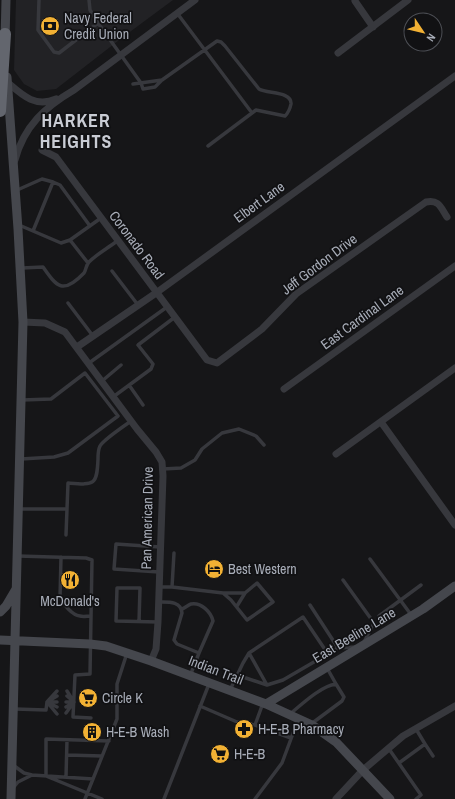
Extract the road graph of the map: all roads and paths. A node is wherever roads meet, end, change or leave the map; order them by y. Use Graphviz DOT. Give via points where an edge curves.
graph roads {
  1 [pos="6,0"];
  2 [pos="39,0"];
  3 [pos="89,0"];
  4 [pos="194,0"];
  5 [pos="408,0"];
  6 [pos="355,1"];
  7 [pos="177,13"];
  8 [pos="98,23"];
  9 [pos="373,27"];
  10 [pos="5,34"];
  11 [pos="205,50"];
  12 [pos="338,53"];
  13 [pos="121,55"];
  14 [pos="455,76"];
  15 [pos="162,80"];
  16 [pos="7,82"];
  17 [pos="141,83"];
  18 [pos="133,84"];
  19 [pos="62,97"];
  20 [pos="0,111"];
  21 [pos="252,113"];
  22 [pos="208,146"];
  23 [pos="42,150"];
  24 [pos="13,168"];
  25 [pos="53,182"];
  26 [pos="15,191"];
  27 [pos="447,217"];
  28 [pos="101,218"];
  29 [pos="18,224"];
  30 [pos="90,226"];
  31 [pos="33,231"];
  32 [pos="70,240"];
  33 [pos="117,241"];
  34 [pos="88,263"];
  35 [pos="455,266"];
  36 [pos="20,268"];
  37 [pos="112,271"];
  38 [pos="156,293"];
  39 [pos="68,303"];
  40 [pos="138,305"];
  41 [pos="167,307"];
  42 [pos="175,317"];
  43 [pos="23,322"];
  44 [pos="93,336"];
  45 [pos="77,347"];
  46 [pos="207,360"];
  47 [pos="89,363"];
  48 [pos="121,365"];
  49 [pos="455,368"];
  50 [pos="102,381"];
  51 [pos="129,385"];
  52 [pos="284,389"];
  53 [pos="114,397"];
  54 [pos="21,400"];
  55 [pos="143,405"];
  56 [pos="131,421"];
  57 [pos="381,422"];
  58 [pos="264,445"];
  59 [pos="336,454"];
  60 [pos="20,459"];
  61 [pos="163,469"];
  62 [pos="67,508"];
  63 [pos="19,509"];
  64 [pos="455,525"];
  65 [pos="66,535"];
  66 [pos="160,547"];
  67 [pos="174,553"];
  68 [pos="18,556"];
  69 [pos="62,557"];
  70 [pos="370,559"];
  71 [pos="159,572"];
  72 [pos="343,580"];
  73 [pos="421,585"];
  74 [pos="172,586"];
  75 [pos="455,586"];
  76 [pos="158,587"];
  77 [pos="17,588"];
  78 [pos="223,593"];
  79 [pos="245,593"];
  80 [pos="401,600"];
  81 [pos="158,602"];
  82 [pos="310,605"];
  83 [pos="237,606"];
  84 [pos="182,609"];
  85 [pos="0,612"];
  86 [pos="91,616"];
  87 [pos="379,616"];
  88 [pos="412,616"];
  89 [pos="139,622"];
  90 [pos="158,622"];
  91 [pos="0,640"];
  92 [pos="16,640"];
  93 [pos="90,644"];
  94 [pos="362,646"];
  95 [pos="338,648"];
  96 [pos="127,652"];
  97 [pos="198,653"];
  98 [pos="249,653"];
  99 [pos="328,654"];
  100 [pos="152,660"];
  101 [pos="327,668"];
  102 [pos="302,670"];
  103 [pos="237,675"];
  104 [pos="190,676"];
  105 [pos="308,679"];
  106 [pos="209,683"];
  107 [pos="336,684"];
  108 [pos="267,685"];
  109 [pos="57,691"];
  110 [pos="67,691"];
  111 [pos="230,691"];
  112 [pos="57,696"];
  113 [pos="67,696"];
  114 [pos="47,702"];
  115 [pos="57,702"];
  116 [pos="66,702"];
  117 [pos="74,702"];
  118 [pos="265,704"];
  119 [pos="200,706"];
  120 [pos="455,706"];
  121 [pos="57,707"];
  122 [pos="66,707"];
  123 [pos="14,708"];
  124 [pos="66,713"];
  125 [pos="57,714"];
  126 [pos="290,715"];
  127 [pos="91,718"];
  128 [pos="299,719"];
  129 [pos="310,724"];
  130 [pos="255,725"];
  131 [pos="416,729"];
  132 [pos="291,738"];
  133 [pos="67,740"];
  134 [pos="108,741"];
  135 [pos="425,744"];
  136 [pos="389,749"];
  137 [pos="67,755"];
  138 [pos="102,756"];
  139 [pos="433,756"];
  140 [pos="399,763"];
  141 [pos="12,764"];
  142 [pos="363,770"];
  143 [pos="32,775"];
  144 [pos="46,776"];
  145 [pos="66,777"];
  146 [pos="93,779"];
  147 [pos="88,793"];
  148 [pos="12,794"];
  149 [pos="85,799"];
  150 [pos="102,799"];
  151 [pos="164,799"];
  152 [pos="255,799"];
  153 [pos="336,799"];
  154 [pos="390,799"];
  155 [pos="416,799"];
  1 -- 10 [label="main road"];
  2 -- 8 [label="lane" via="38,30 54,52 59,53"];
  3 -- 8 [label="lane" via="90,10"];
  4 -- 7 [label="street"];
  5 -- 9 [label="street"];
  6 -- 9 [label="street"];
  7 -- 11 [label="lane"];
  7 -- 13 [label="street"];
  8 -- 13 [label="lane"];
  9 -- 12 [label="street"];
  10 -- 16 [label="main road"];
  10 -- 20 [label="highway"];
  11 -- 15 [label="lane"];
  11 -- 21 [label="lane"];
  11 -- 21 [label="lane" via="217,41 221,42 259,89 284,95 290,101 291,105 285,116 256,110"];
  13 -- 17 [label="lane"];
  13 -- 19 [label="street"];
  14 -- 38 [label="street, Elbert Lane"];
  15 -- 17 [label="lane"];
  15 -- 17 [label="lane" via="155,87 146,90"];
  16 -- 19 [label="street" via="24,97 36,102 48,103"];
  16 -- 24 [label="main road"];
  17 -- 18 [label="lane"];
  19 -- 24 [label="street" via="29,127 19,144"];
  21 -- 22 [label="lane"];
  23 -- 28 [label="street, Coronado Road" via="56,157"];
  24 -- 26 [label="main road"];
  25 -- 26 [label="lane" via="42,179"];
  25 -- 30 [label="lane" via="60,185"];
  25 -- 31 [label="lane"];
  26 -- 29 [label="main road"];
  27 -- 46 [label="street, Jeff Gordon Drive" via="437,202 426,202 296,294 262,329 217,363"];
  28 -- 30 [label="lane"];
  28 -- 33 [label="street, Coronado Road"];
  29 -- 31 [label="lane"];
  29 -- 36 [label="main road"];
  30 -- 32 [label="lane"];
  31 -- 32 [label="lane" via="61,243"];
  32 -- 34 [label="lane"];
  33 -- 34 [label="lane"];
  33 -- 38 [label="street, Coronado Road"];
  34 -- 36 [label="lane" via="85,272 68,285 59,286 43,267"];
  35 -- 52 [label="street, East Cardinal Lane"];
  36 -- 43 [label="main road"];
  37 -- 40 [label="lane"];
  38 -- 40 [label="street, Elbert Lane"];
  38 -- 41 [label="street, Coronado Road"];
  39 -- 44 [label="lane"];
  40 -- 44 [label="street, Elbert Lane"];
  41 -- 42 [label="street, Coronado Road"];
  41 -- 47 [label="lane"];
  42 -- 46 [label="street, Coronado Road"];
  42 -- 51 [label="lane" via="138,345 153,364"];
  43 -- 45 [label="street, Pan American Drive" via="45,323 65,332"];
  43 -- 54 [label="main road"];
  44 -- 45 [label="street, Elbert Lane"];
  45 -- 47 [label="street, Pan American Drive"];
  47 -- 50 [label="street, Pan American Drive"];
  48 -- 50 [label="lane"];
  49 -- 57 [label="street"];
  50 -- 53 [label="street, Pan American Drive"];
  51 -- 53 [label="lane"];
  51 -- 55 [label="lane"];
  53 -- 56 [label="street, Pan American Drive"];
  54 -- 60 [label="main road"];
  54 -- 60 [label="lane" via="51,399 85,373 118,416 68,453 54,457"];
  56 -- 61 [label="street, Pan American Drive" via="156,452"];
  56 -- 62 [label="lane" via="99,447 98,475 93,482 89,485 68,483"];
  57 -- 59 [label="street"];
  57 -- 64 [label="street"];
  58 -- 61 [label="lane" via="256,436 239,429 234,430 222,433 202,449 195,460 181,468"];
  60 -- 63 [label="main road"];
  61 -- 66 [label="street, Pan American Drive"];
  62 -- 63 [label="lane"];
  62 -- 65 [label="lane"];
  63 -- 68 [label="main road"];
  66 -- 71 [label="street, Pan American Drive"];
  66 -- 71 [label="lane" via="116,544 114,569"];
  67 -- 74 [label="lane"];
  68 -- 69 [label="lane"];
  68 -- 77 [label="main road"];
  69 -- 86 [label="lane" via="62,603 80,616"];
  69 -- 86 [label="lane" via="92,560"];
  70 -- 80 [label="lane"];
  71 -- 76 [label="street, Pan American Drive"];
  72 -- 94 [label="lane" via="374,623"];
  73 -- 80 [label="lane"];
  74 -- 76 [label="lane"];
  74 -- 78 [label="lane"];
  75 -- 88 [label="main road, East Beeline Lane"];
  76 -- 81 [label="street, Pan American Drive"];
  77 -- 85 [label="main road"];
  77 -- 92 [label="main road"];
  78 -- 79 [label="lane"];
  78 -- 83 [label="lane"];
  79 -- 83 [label="lane"];
  79 -- 83 [label="lane" via="257,583 273,602 247,620"];
  80 -- 87 [label="lane"];
  80 -- 88 [label="lane"];
  81 -- 84 [label="lane" via="171,602"];
  81 -- 90 [label="street, Pan American Drive"];
  82 -- 95 [label="lane"];
  84 -- 97 [label="lane" via="174,640 177,644"];
  84 -- 97 [label="lane" via="190,604 196,604 212,616 213,621"];
  86 -- 93 [label="lane"];
  88 -- 94 [label="main road, East Beeline Lane"];
  89 -- 89 [label="lane" via="140,588 117,588 116,621"];
  89 -- 90 [label="lane"];
  90 -- 100 [label="street, Pan American Drive" via="156,649"];
  91 -- 92 [label="main road, Indian Trail"];
  92 -- 93 [label="main road, Indian Trail"];
  92 -- 123 [label="main road"];
  93 -- 96 [label="main road, Indian Trail"];
  93 -- 117 [label="lane" via="90,674 75,675"];
  94 -- 95 [label="lane"];
  94 -- 101 [label="main road, East Beeline Lane"];
  95 -- 99 [label="lane"];
  96 -- 100 [label="main road, Indian Trail"];
  96 -- 134 [label="lane" via="117,684 117,719"];
  97 -- 104 [label="lane"];
  98 -- 99 [label="lane" via="303,617"];
  98 -- 103 [label="lane"];
  98 -- 108 [label="lane"];
  99 -- 102 [label="lane"];
  100 -- 104 [label="main road, Indian Trail"];
  101 -- 105 [label="main road, East Beeline Lane"];
  101 -- 107 [label="lane"];
  102 -- 105 [label="lane"];
  102 -- 108 [label="lane"];
  103 -- 108 [label="lane"];
  103 -- 111 [label="lane"];
  104 -- 106 [label="main road, Indian Trail"];
  105 -- 118 [label="main road, East Beeline Lane"];
  106 -- 111 [label="main road, Indian Trail"];
  106 -- 119 [label="lane"];
  107 -- 126 [label="lane" via="331,684 316,694"];
  107 -- 129 [label="lane" via="344,697 342,701"];
  109 -- 114 [label="lane"];
  110 -- 117 [label="lane"];
  111 -- 118 [label="main road, Indian Trail"];
  112 -- 114 [label="lane"];
  113 -- 117 [label="lane"];
  114 -- 115 [label="lane"];
  114 -- 121 [label="lane"];
  114 -- 123 [label="lane" via="46,710"];
  114 -- 125 [label="lane"];
  116 -- 117 [label="lane"];
  117 -- 122 [label="lane"];
  117 -- 124 [label="lane"];
  117 -- 127 [label="lane" via="72,717"];
  118 -- 126 [label="main road, Indian Trail"];
  118 -- 130 [label="lane"];
  119 -- 130 [label="lane" via="237,722"];
  119 -- 151 [label="lane"];
  120 -- 131 [label="street"];
  123 -- 141 [label="main road"];
  126 -- 128 [label="main road, Indian Trail"];
  128 -- 129 [label="main road, Indian Trail"];
  128 -- 132 [label="lane"];
  129 -- 142 [label="main road, Indian Trail" via="336,742"];
  130 -- 132 [label="lane"];
  131 -- 135 [label="lane"];
  131 -- 136 [label="street" via="403,736"];
  132 -- 152 [label="lane" via="282,762"];
  133 -- 134 [label="lane"];
  133 -- 137 [label="lane"];
  133 -- 144 [label="lane" via="46,739"];
  134 -- 138 [label="lane"];
  135 -- 139 [label="lane"];
  135 -- 140 [label="lane"];
  136 -- 140 [label="lane"];
  136 -- 142 [label="street"];
  137 -- 138 [label="lane"];
  137 -- 145 [label="lane"];
  138 -- 146 [label="lane"];
  140 -- 155 [label="lane" via="421,795"];
  141 -- 143 [label="lane" via="24,773"];
  141 -- 148 [label="main road"];
  142 -- 153 [label="street"];
  142 -- 154 [label="main road, Indian Trail"];
  143 -- 144 [label="lane"];
  143 -- 148 [label="lane" via="18,782"];
  144 -- 145 [label="lane"];
  144 -- 147 [label="lane"];
  145 -- 146 [label="lane"];
  146 -- 147 [label="lane"];
  147 -- 149 [label="lane"];
  147 -- 150 [label="lane"];
}
